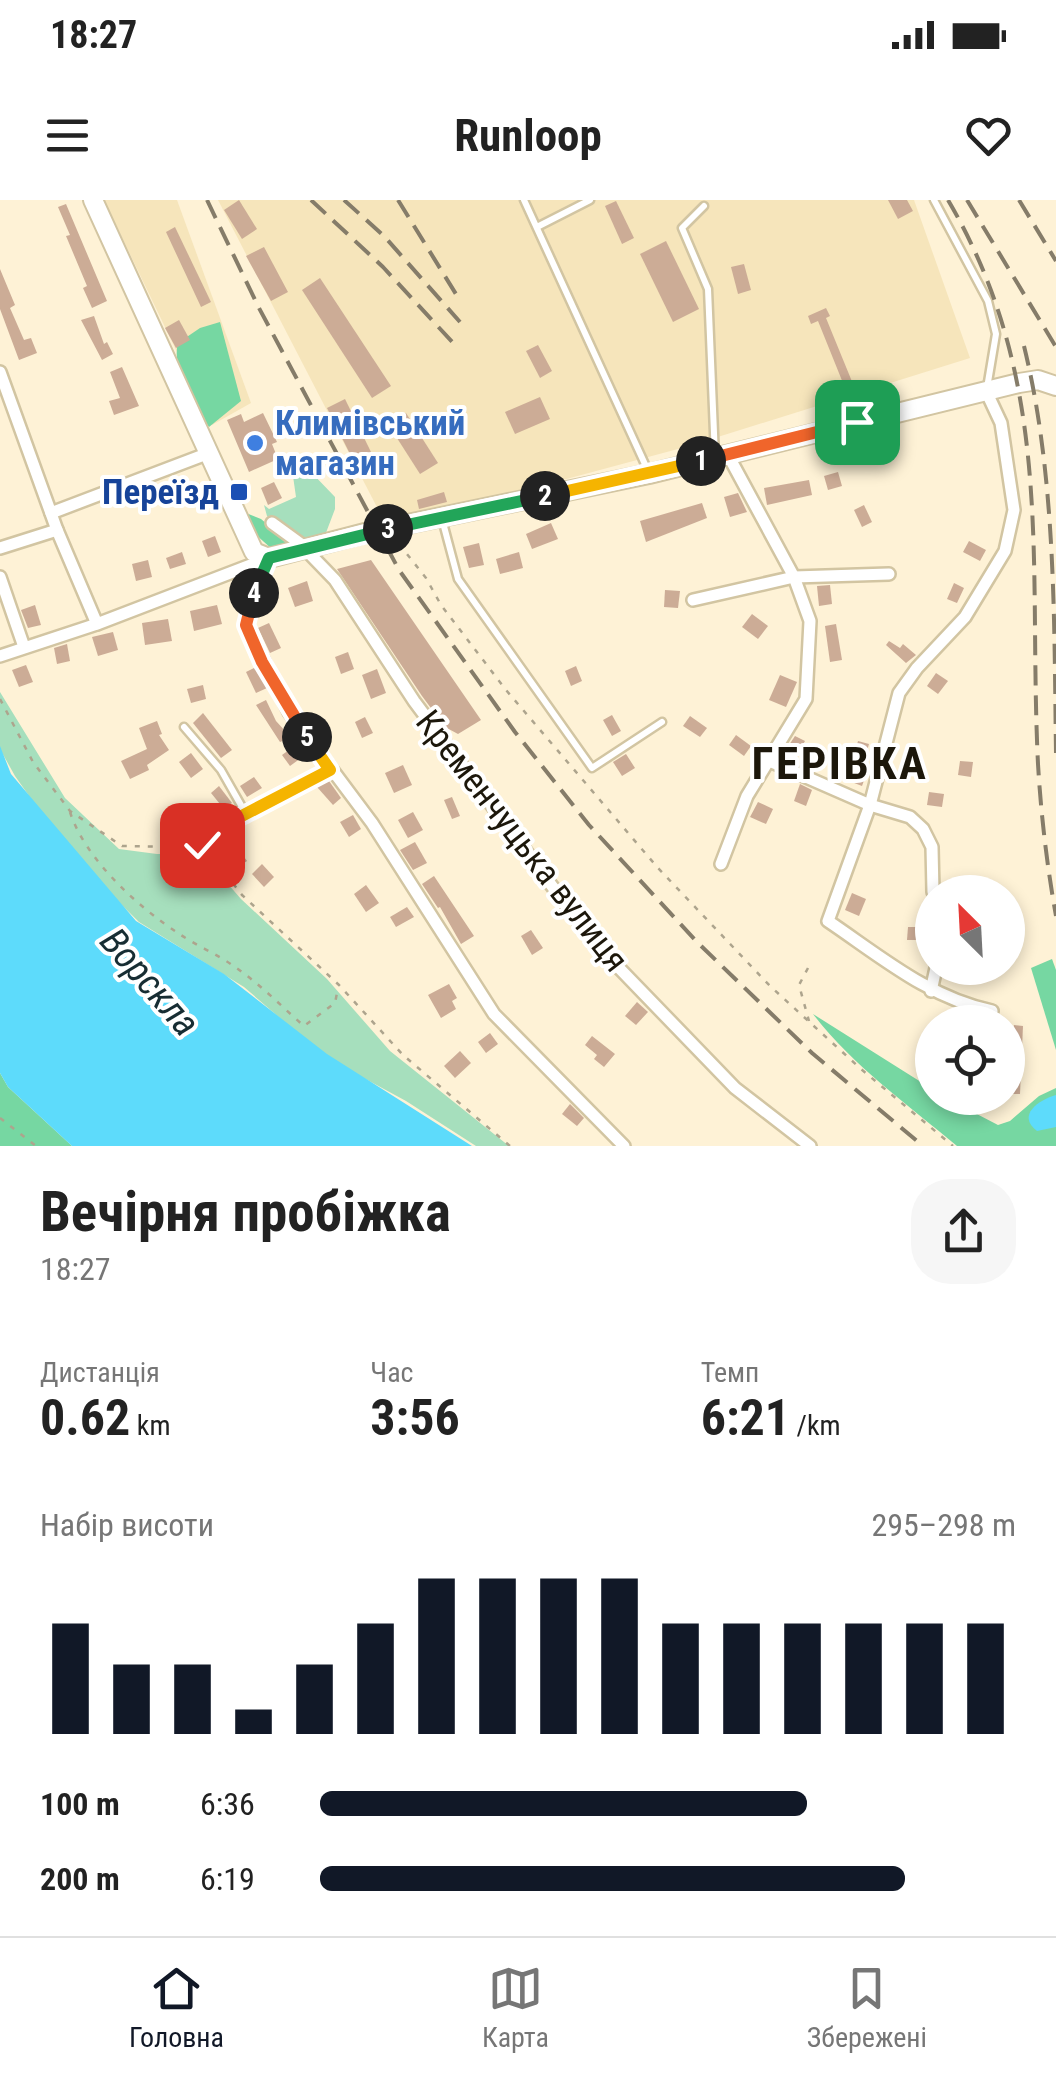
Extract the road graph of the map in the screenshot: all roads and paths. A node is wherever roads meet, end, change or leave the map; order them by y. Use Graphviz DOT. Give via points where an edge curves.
graph roads {
  1 [pos="93,200"];
  2 [pos="524,200"];
  3 [pos="590,200"];
  4 [pos="934,200"];
  5 [pos="704,206"];
  6 [pos="537,227"];
  7 [pos="0,372"];
  8 [pos="1056,386"];
  9 [pos="986,391"];
  10 [pos="208,453"];
  11 [pos="721,456"];
  12 [pos="650,474"];
  13 [pos="51,513"];
  14 [pos="442,518"];
  15 [pos="272,522"];
  16 [pos="57,530"];
  17 [pos="399,544"];
  18 [pos="0,548"];
  19 [pos="308,550"];
  20 [pos="269,558"];
  21 [pos="889,574"];
  22 [pos="794,577"];
  23 [pos="0,578"];
  24 [pos="693,600"];
  25 [pos="97,624"];
  26 [pos="24,646"];
  27 [pos="0,656"];
  28 [pos="0,699"];
  29 [pos="662,722"];
  30 [pos="184,728"];
  31 [pos="767,760"];
  32 [pos="330,770"];
  33 [pos="870,805"];
  34 [pos="70,811"];
  35 [pos="246,814"];
  36 [pos="202,845"];
  37 [pos="721,864"];
  38 [pos="933,875"];
  39 [pos="808,968"];
  40 [pos="339,985"];
  41 [pos="932,985"];
  42 [pos="931,991"];
  43 [pos="964,1005"];
  44 [pos="809,1021"];
  45 [pos="0,1118"];
  46 [pos="36,1146"];
  47 [pos="510,1146"];
  48 [pos="624,1146"];
  49 [pos="810,1146"];
  50 [pos="953,1146"];
  1 -- 10 [label="street"];
  2 -- 6 [label="lane"];
  3 -- 6 [label="lane"];
  4 -- 9 [label="lane" via="988,301 996,334"];
  5 -- 11 [label="lane" via="682,228 708,289"];
  6 -- 12 [label="lane"];
  7 -- 13 [label="street"];
  8 -- 9 [label="street" via="1038,380"];
  9 -- 11 [label="street"];
  9 -- 33 [label="street" via="1001,424 1014,510 1005,551 966,617 899,693"];
  10 -- 13 [label="street"];
  10 -- 20 [label="street" via="254,552"];
  11 -- 12 [label="street"];
  11 -- 22 [label="street"];
  12 -- 14 [label="street"];
  13 -- 16 [label="street"];
  14 -- 19 [label="street"];
  14 -- 29 [label="lane" via="458,580 592,768"];
  15 -- 19 [label="street, Кременчуцька вулиця"];
  16 -- 18 [label="street"];
  16 -- 25 [label="street"];
  17 -- 50 [label="path" via="506,690 658,868 784,999"];
  19 -- 20 [label="street"];
  19 -- 49 [label="street, Кременчуцька вулиця" via="592,941 735,1088"];
  20 -- 25 [label="street"];
  20 -- 32 [label="street" via="246,625 289,712"];
  21 -- 22 [label="street"];
  22 -- 24 [label="street"];
  22 -- 31 [label="street" via="810,621 806,699"];
  23 -- 26 [label="street"];
  25 -- 26 [label="street"];
  26 -- 27 [label="street"];
  28 -- 34 [label="path" via="33,762"];
  30 -- 35 [label="lane" via="221,770"];
  31 -- 33 [label="street"];
  31 -- 37 [label="street"];
  32 -- 35 [label="street"];
  32 -- 48 [label="street" via="372,823 494,1014"];
  33 -- 38 [label="street" via="910,817 924,829"];
  33 -- 42 [label="street" via="828,921"];
  34 -- 36 [label="path" via="122,846"];
  34 -- 40 [label="path" via="94,856 142,907 234,966 304,1026 335,1003"];
  35 -- 36 [label="street"];
  36 -- 40 [label="path" via="242,895"];
  39 -- 44 [label="path" via="799,985"];
  40 -- 47 [label="path" via="403,1056"];
  41 -- 42 [label="street"];
  42 -- 43 [label="street"];
  45 -- 46 [label="path"];
}
